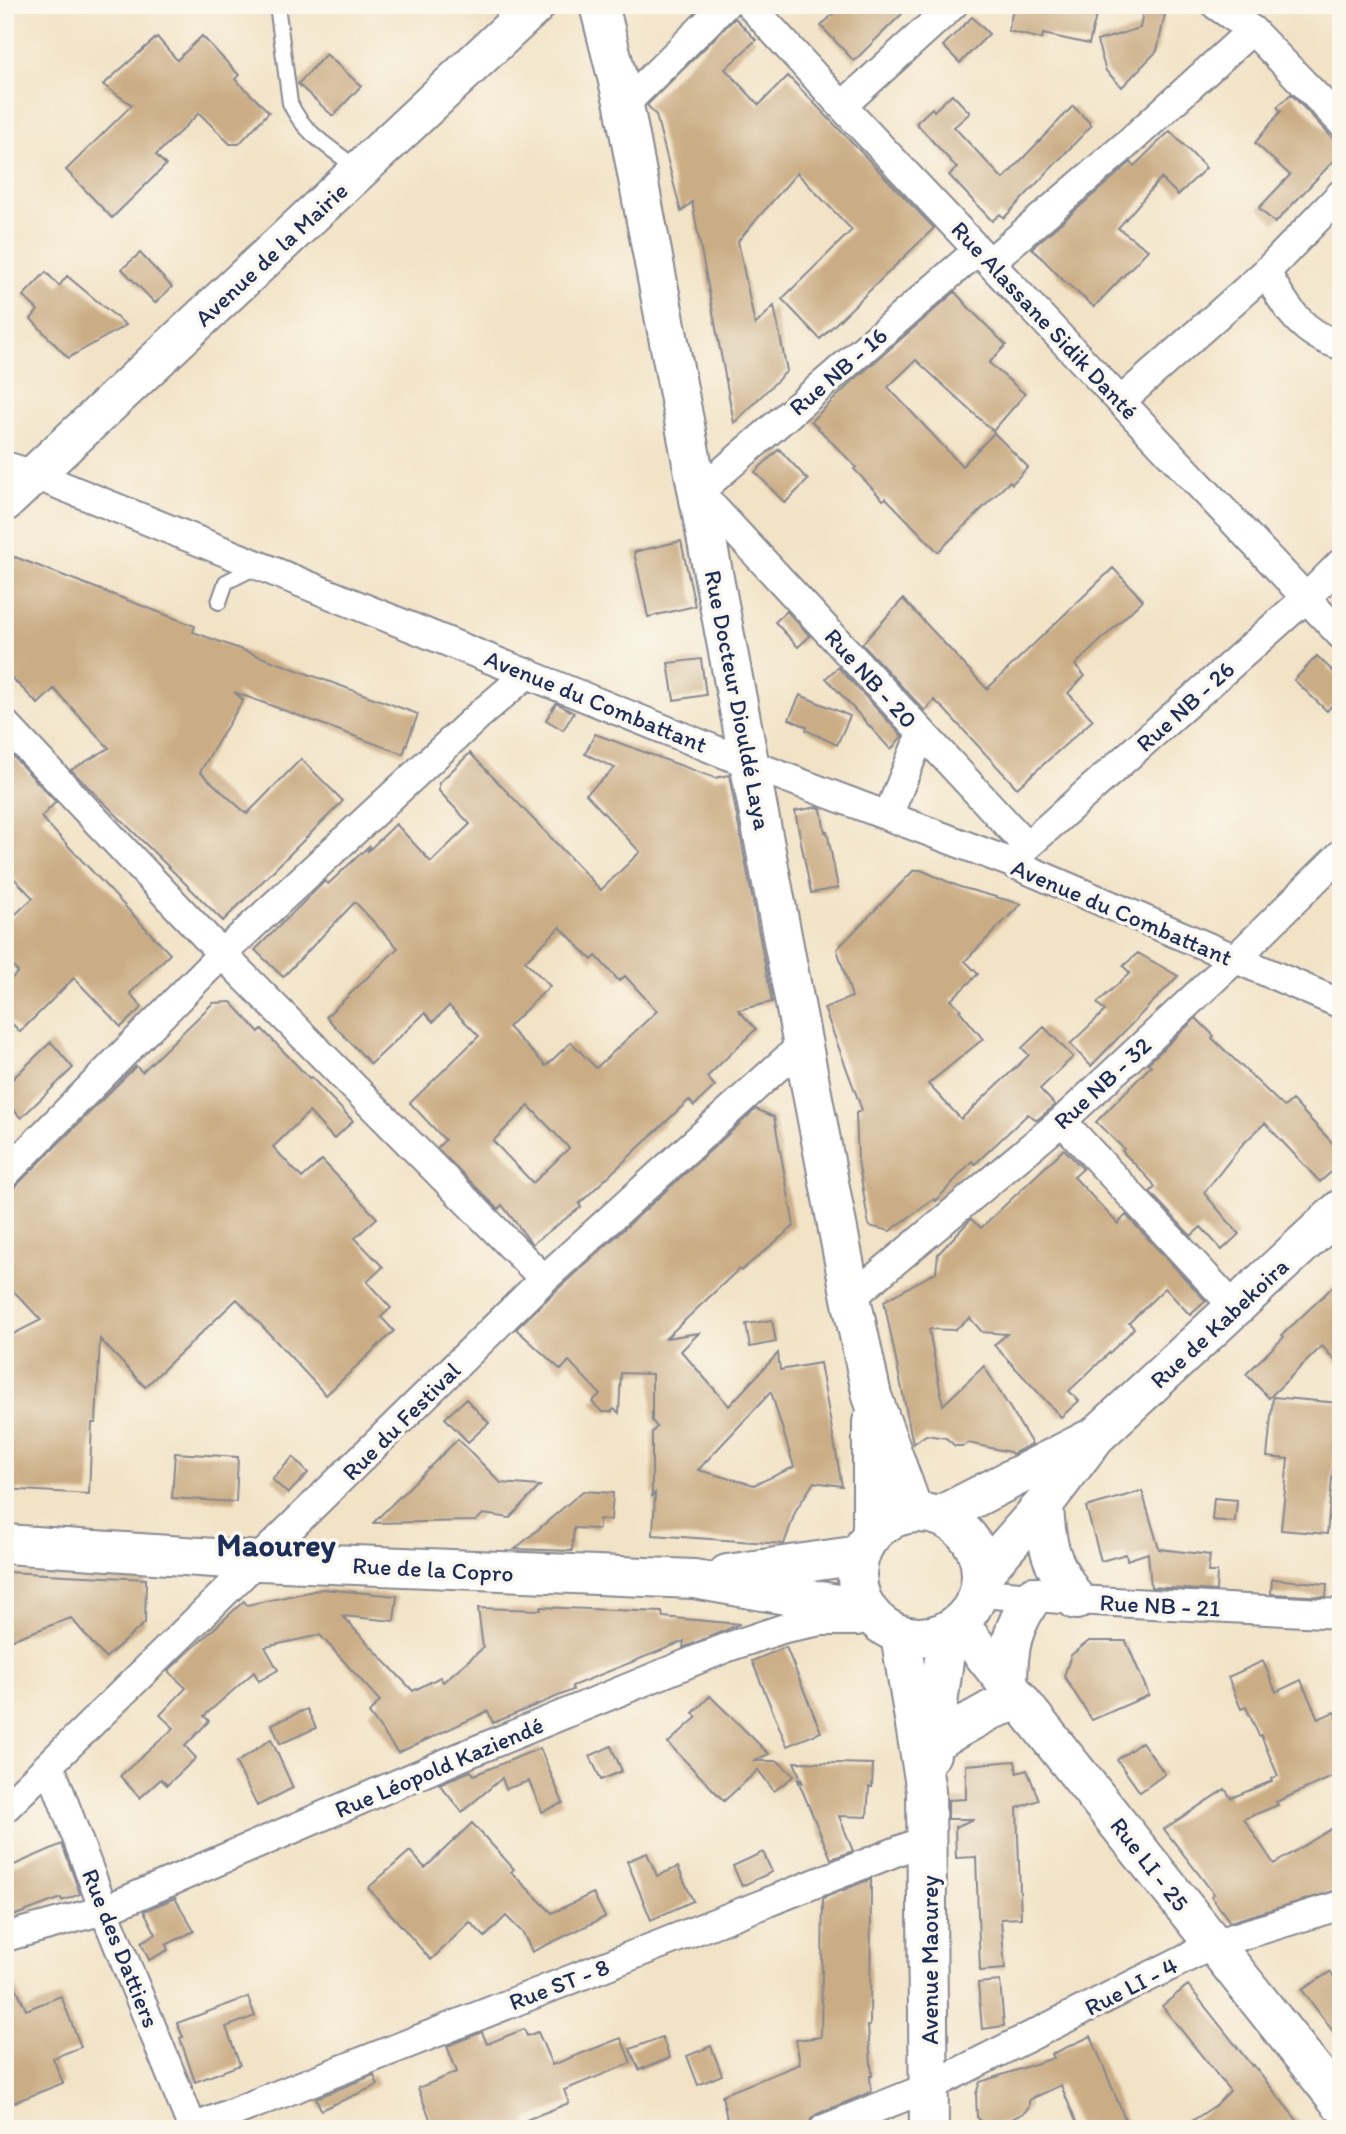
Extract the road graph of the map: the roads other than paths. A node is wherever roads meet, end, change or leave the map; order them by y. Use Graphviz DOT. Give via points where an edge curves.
graph roads {
  1 [pos="277,5"];
  2 [pos="536,5"];
  3 [pos="599,5"];
  4 [pos="725,5"];
  5 [pos="750,5"];
  6 [pos="953,5"];
  7 [pos="1216,5"];
  8 [pos="1252,30"];
  9 [pos="624,105"];
  10 [pos="842,106"];
  11 [pos="1341,122"];
  12 [pos="360,171"];
  13 [pos="1341,194"];
  14 [pos="984,256"];
  15 [pos="1266,272"];
  16 [pos="1341,345"];
  17 [pos="1121,401"];
  18 [pos="20,470"];
  19 [pos="699,492"];
  20 [pos="5,502"];
  21 [pos="1341,563"];
  22 [pos="261,565"];
  23 [pos="1306,598"];
  24 [pos="219,602"];
  25 [pos="1341,635"];
  26 [pos="528,673"];
  27 [pos="5,724"];
  28 [pos="921,734"];
  29 [pos="750,764"];
  30 [pos="888,816"];
  31 [pos="1341,854"];
  32 [pos="1019,855"];
  33 [pos="222,954"];
  34 [pos="1234,961"];
  35 [pos="1341,1004"];
  36 [pos="804,1043"];
  37 [pos="1062,1121"];
  38 [pos="5,1174"];
  39 [pos="1341,1209"];
  40 [pos="544,1279"];
  41 [pos="851,1298"];
  42 [pos="1235,1308"];
  43 [pos="872,1396"];
  44 [pos="1096,1436"];
  45 [pos="1044,1504"];
  46 [pos="926,1514"];
  47 [pos="5,1544"];
  48 [pos="866,1544"];
  49 [pos="260,1561"];
  50 [pos="694,1579"];
  51 [pos="1033,1596"];
  52 [pos="1076,1600"];
  53 [pos="967,1605"];
  54 [pos="1341,1614"];
  55 [pos="881,1623"];
  56 [pos="1014,1692"];
  57 [pos="932,1743"];
  58 [pos="50,1766"];
  59 [pos="926,1791"];
  60 [pos="5,1808"];
  61 [pos="928,1839"];
  62 [pos="1341,1905"];
  63 [pos="104,1910"];
  64 [pos="5,1937"];
  65 [pos="1214,1944"];
  66 [pos="929,2087"];
  67 [pos="1341,2104"];
  68 [pos="192,2129"];
  69 [pos="824,2129"];
  70 [pos="929,2129"];
  1 -- 12 [label="lane" via="290,103 296,117"];
  2 -- 12 [label="street, Avenue de la Mairie"];
  3 -- 9 [label="street, Rue Docteur Diouldé Laya"];
  4 -- 9 [label="street"];
  5 -- 10 [label="street, Rue Alassane Sidik Danté"];
  6 -- 10 [label="street"];
  7 -- 8 [label="street"];
  8 -- 11 [label="street"];
  8 -- 14 [label="street, Rue NB - 16" via="1128,144"];
  9 -- 19 [label="street, Rue Docteur Diouldé Laya"];
  10 -- 14 [label="street, Rue Alassane Sidik Danté"];
  12 -- 18 [label="street, Avenue de la Mairie"];
  13 -- 15 [label="street"];
  14 -- 17 [label="street, Rue Alassane Sidik Danté"];
  14 -- 19 [label="street, Rue NB - 16"];
  15 -- 16 [label="street" via="1303,326"];
  15 -- 17 [label="street"];
  17 -- 23 [label="street, Rue Alassane Sidik Danté"];
  18 -- 20 [label="street, Avenue de la Mairie"];
  18 -- 22 [label="street, Avenue du Combattant"];
  19 -- 28 [label="street, Rue NB - 20"];
  19 -- 29 [label="street, Rue Docteur Diouldé Laya"];
  21 -- 23 [label="street, Rue NB - 26"];
  22 -- 24 [label="lane" via="226,582"];
  22 -- 26 [label="street, Avenue du Combattant"];
  23 -- 25 [label="street, Rue Alassane Sidik Danté"];
  23 -- 32 [label="street, Rue NB - 26"];
  26 -- 29 [label="street, Avenue du Combattant"];
  26 -- 33 [label="street"];
  27 -- 33 [label="street"];
  28 -- 30 [label="street"];
  28 -- 32 [label="street, Rue NB - 20"];
  29 -- 30 [label="street, Avenue du Combattant"];
  29 -- 36 [label="street, Rue Docteur Diouldé Laya"];
  30 -- 32 [label="street, Avenue du Combattant"];
  31 -- 34 [label="street, Rue NB - 32"];
  32 -- 34 [label="street, Avenue du Combattant"];
  33 -- 38 [label="street"];
  33 -- 40 [label="street"];
  34 -- 35 [label="street, Avenue du Combattant"];
  34 -- 37 [label="street, Rue NB - 32"];
  36 -- 40 [label="street, Rue du Festival"];
  36 -- 41 [label="street, Rue Docteur Diouldé Laya"];
  37 -- 41 [label="street, Rue NB - 32"];
  37 -- 42 [label="street"];
  39 -- 42 [label="street, Rue de Kabekoira"];
  40 -- 49 [label="street, Rue du Festival"];
  41 -- 43 [label="street, Rue Docteur Diouldé Laya"];
  42 -- 44 [label="street, Rue de Kabekoira"];
  43 -- 46 [label="street, Rue Docteur Diouldé Laya"];
  43 -- 48 [label="street, Rue Docteur Diouldé Laya"];
  44 -- 45 [label="street, Rue de Kabekoira"];
  44 -- 46 [label="street, Rue de Kabekoira"];
  45 -- 52 [label="street" via="1046,1538 1055,1567"];
  45 -- 53 [label="street, Rue de Kabekoira"];
  46 -- 48 [label="street" via="898,1516 884,1523"];
  46 -- 53 [label="street" via="953,1522 979,1559"];
  47 -- 49 [label="street, Rue de la Copro"];
  48 -- 50 [label="street, Rue de la Copro"];
  48 -- 55 [label="street" via="856,1573 858,1592"];
  49 -- 50 [label="street, Rue de la Copro"];
  49 -- 58 [label="street, Rue du Festival"];
  50 -- 55 [label="street, Rue de la Copro"];
  51 -- 52 [label="street, Rue NB - 21"];
  51 -- 53 [label="street, Rue NB - 21"];
  51 -- 56 [label="street" via="1012,1632 1008,1654"];
  52 -- 54 [label="street, Rue NB - 21"];
  53 -- 55 [label="street" via="932,1637 915,1638"];
  53 -- 56 [label="street, Rue LI - 25"];
  53 -- 57 [label="street, Avenue Maourey"];
  55 -- 59 [label="street, Avenue Maourey"];
  55 -- 63 [label="street, Rue Léopold Kaziendé" via="821,1621 728,1647"];
  56 -- 57 [label="street"];
  56 -- 65 [label="street, Rue LI - 25"];
  57 -- 59 [label="street, Avenue Maourey"];
  58 -- 60 [label="street, Rue du Festival"];
  58 -- 63 [label="street, Rue des Dattiers"];
  59 -- 61 [label="street, Avenue Maourey"];
  61 -- 66 [label="street, Avenue Maourey"];
  61 -- 68 [label="street, Rue ST - 8"];
  62 -- 65 [label="street, Rue LI - 4"];
  63 -- 64 [label="street, Rue Léopold Kaziendé"];
  63 -- 68 [label="street, Rue des Dattiers"];
  65 -- 66 [label="street, Rue LI - 4"];
  65 -- 67 [label="street, Rue LI - 25"];
  66 -- 69 [label="street, Rue LI - 4"];
  66 -- 70 [label="street, Avenue Maourey"];
}
